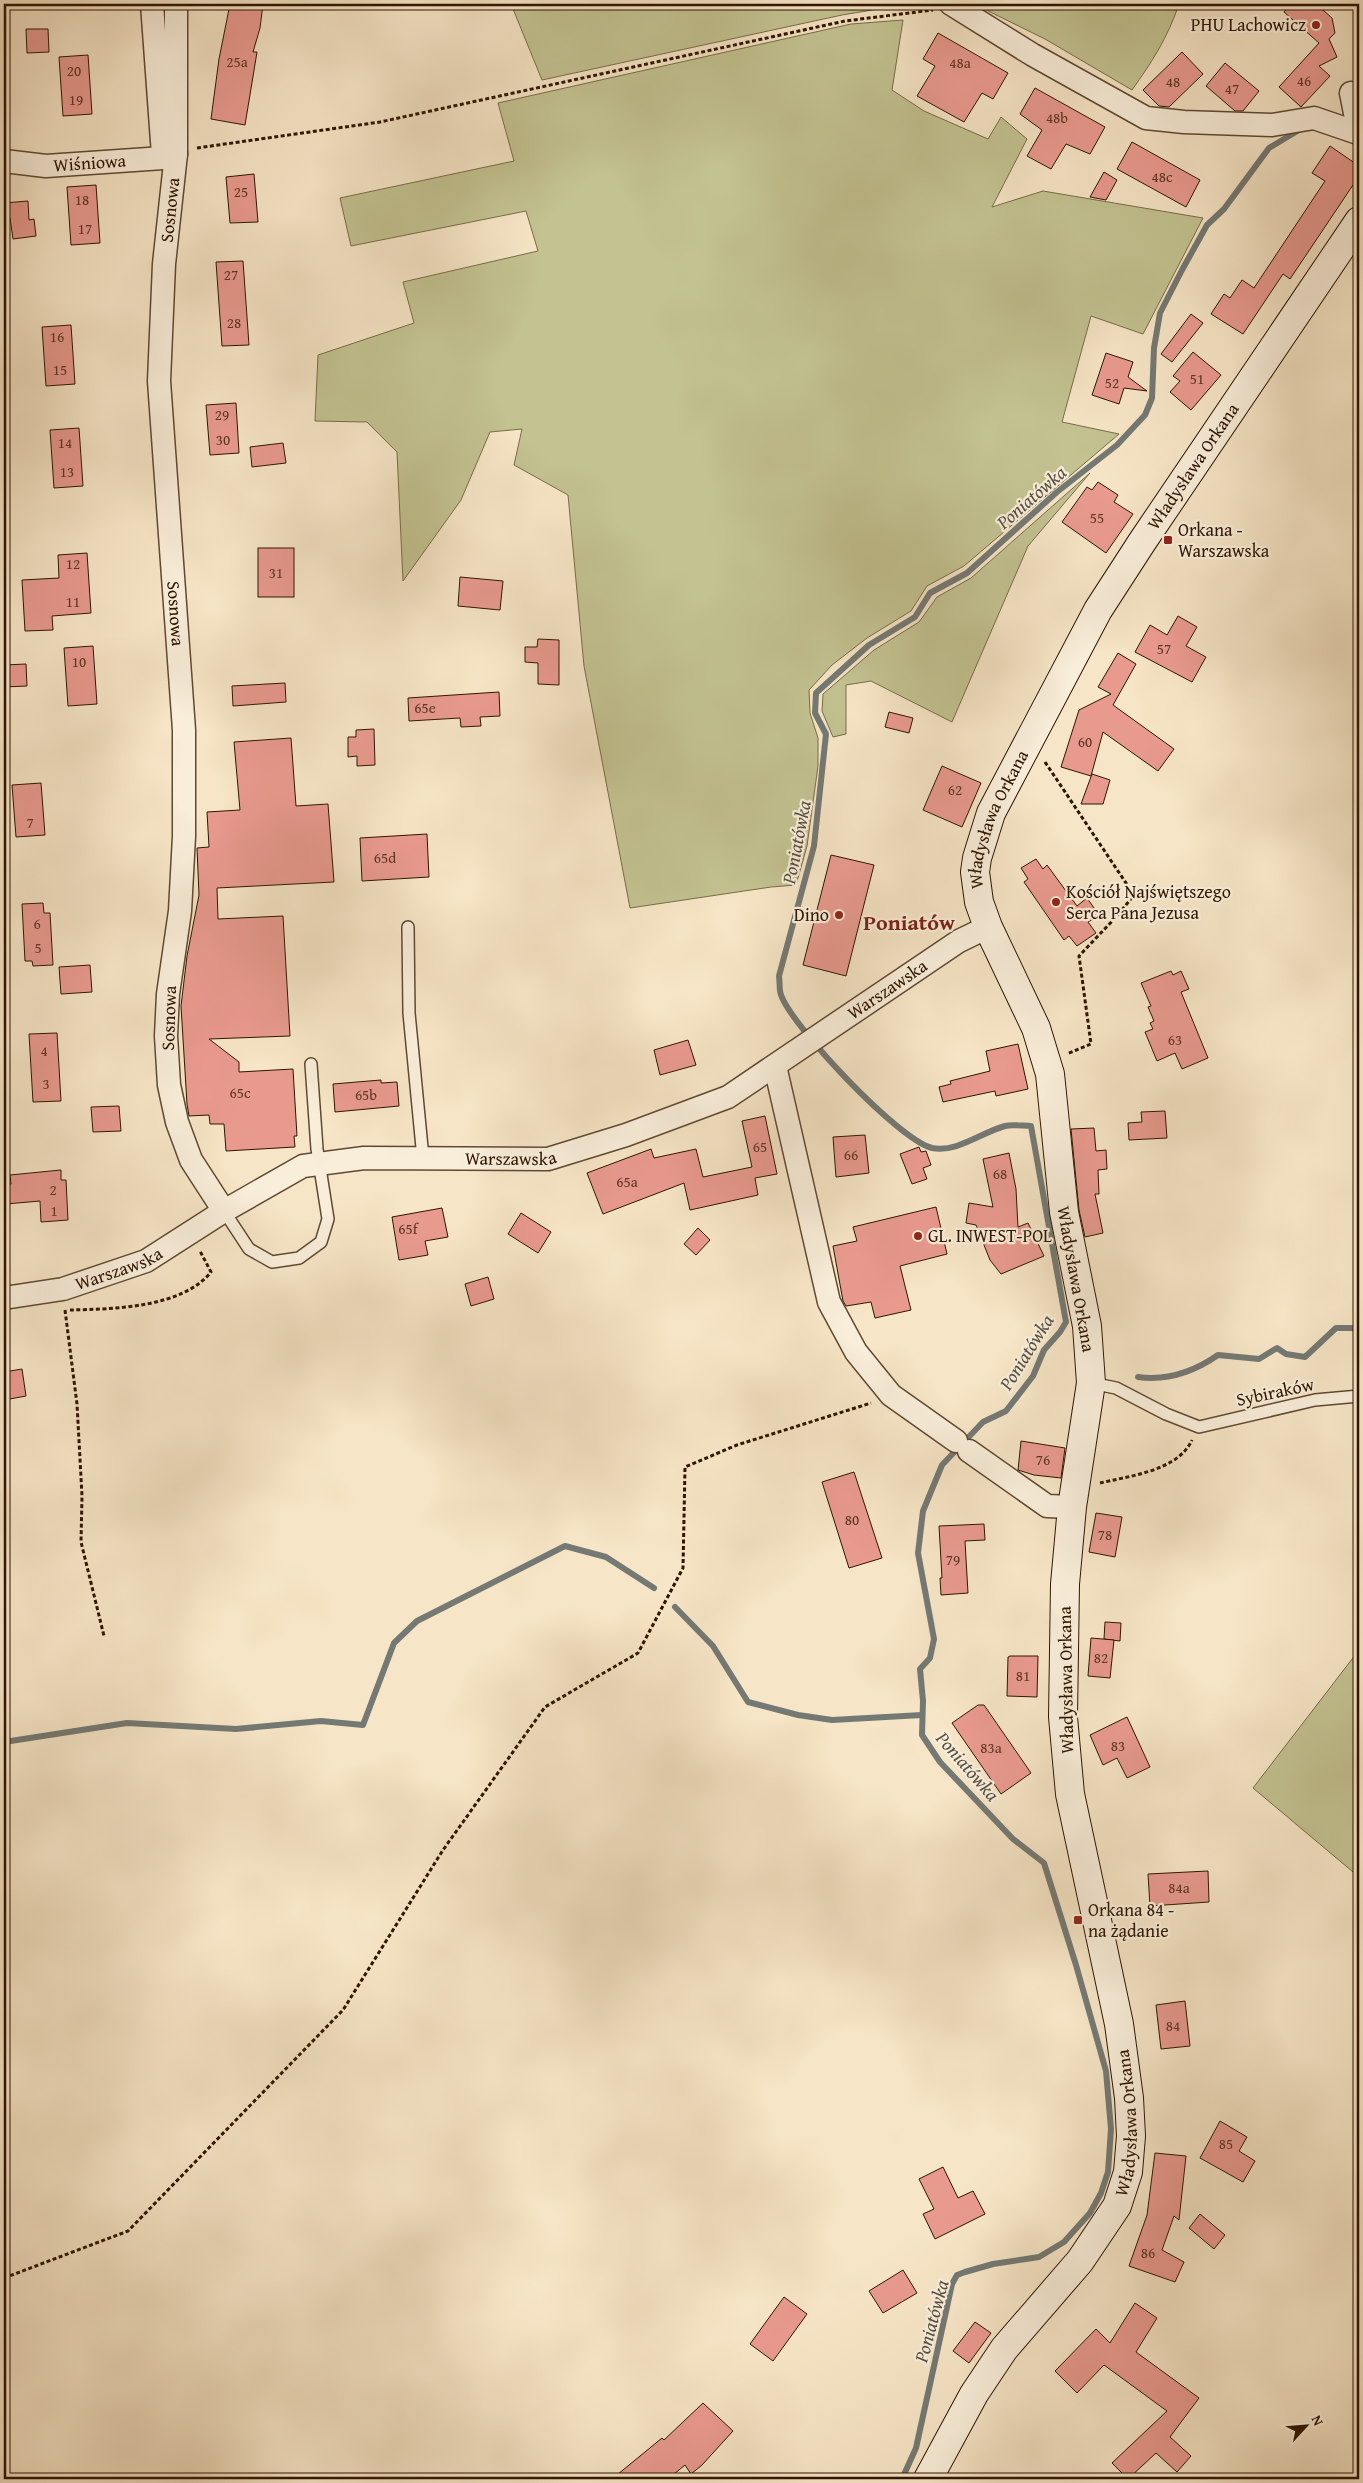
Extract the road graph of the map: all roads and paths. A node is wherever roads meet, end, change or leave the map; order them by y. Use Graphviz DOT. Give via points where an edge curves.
graph roads {
  1 [pos="152,4"];
  2 [pos="176,4"];
  3 [pos="953,5"];
  4 [pos="1355,92"];
  5 [pos="1359,133"];
  6 [pos="170,156"];
  7 [pos="4,161"];
  8 [pos="1359,221"];
  9 [pos="1042,757"];
  10 [pos="408,927"];
  11 [pos="988,927"];
  12 [pos="1066,1054"];
  13 [pos="310,1064"];
  14 [pos="775,1066"];
  15 [pos="422,1158"];
  16 [pos="319,1164"];
  17 [pos="224,1211"];
  18 [pos="190,1233"];
  19 [pos="4,1298"];
  20 [pos="64,1300"];
  21 [pos="1091,1383"];
  22 [pos="891,1396"];
  23 [pos="1359,1396"];
  24 [pos="1198,1427"];
  25 [pos="1073,1498"];
  26 [pos="104,1636"];
  27 [pos="4,2278"];
  28 [pos="928,2479"];
  1 -- 6 [label="street, Sosnowa"];
  2 -- 6 [label="street, Sosnowa"];
  3 -- 5 [label="street" via="1033,55 1146,118 1272,124 1314,118"];
  3 -- 6 [label="path" via="845,21 380,122 194,149"];
  4 -- 5 [label="street"];
  6 -- 7 [label="street, Wiśniowa" via="46,166"];
  6 -- 17 [label="street, Sosnowa" via="159,381 184,730 184,836 180,911 168,994 166,1036 177,1122 191,1160"];
  8 -- 11 [label="street, Władysława Orkana" via="1098,610 981,840 975,872 979,902"];
  9 -- 12 [label="path" via="1134,896 1079,956 1091,1044"];
  10 -- 15 [label="lane" via="409,1013"];
  11 -- 14 [label="street, Warszawska" via="959,941"];
  11 -- 21 [label="street, Władysława Orkana" via="1036,1028 1050,1074 1064,1212 1087,1326"];
  13 -- 16 [label="lane"];
  14 -- 15 [label="street, Warszawska" via="728,1097 626,1136 548,1159"];
  14 -- 22 [label="street" via="829,1302 856,1352"];
  15 -- 16 [label="street, Warszawska" via="364,1158"];
  16 -- 17 [label="street, Warszawska" via="303,1166"];
  16 -- 17 [label="lane" via="328,1219 321,1242 299,1258 272,1262 249,1249"];
  17 -- 18 [label="street, Warszawska"];
  18 -- 20 [label="street, Warszawska" via="146,1261"];
  18 -- 20 [label="path" via="211,1272 203,1282 170,1297 124,1309"];
  19 -- 20 [label="street, Warszawska"];
  20 -- 26 [label="path" via="77,1404 81,1542"];
  21 -- 24 [label="lane" via="1116,1388"];
  21 -- 25 [label="street, Władysława Orkana"];
  22 -- 25 [label="street" via="1047,1506"];
  22 -- 27 [label="path" via="849,1412 736,1445 685,1467 683,1568 638,1653 545,1707 443,1850 343,2010 128,2230"];
  23 -- 24 [label="lane, Sybiraków" via="1315,1400"];
  24 -- 25 [label="path" via="1189,1447 1163,1468"];
  25 -- 28 [label="street, Władysława Orkana" via="1065,1584 1063,1718 1070,1794 1119,2024 1129,2098 1131,2136 1128,2172 1117,2206 1102,2232 1004,2349 974,2394"];
}
